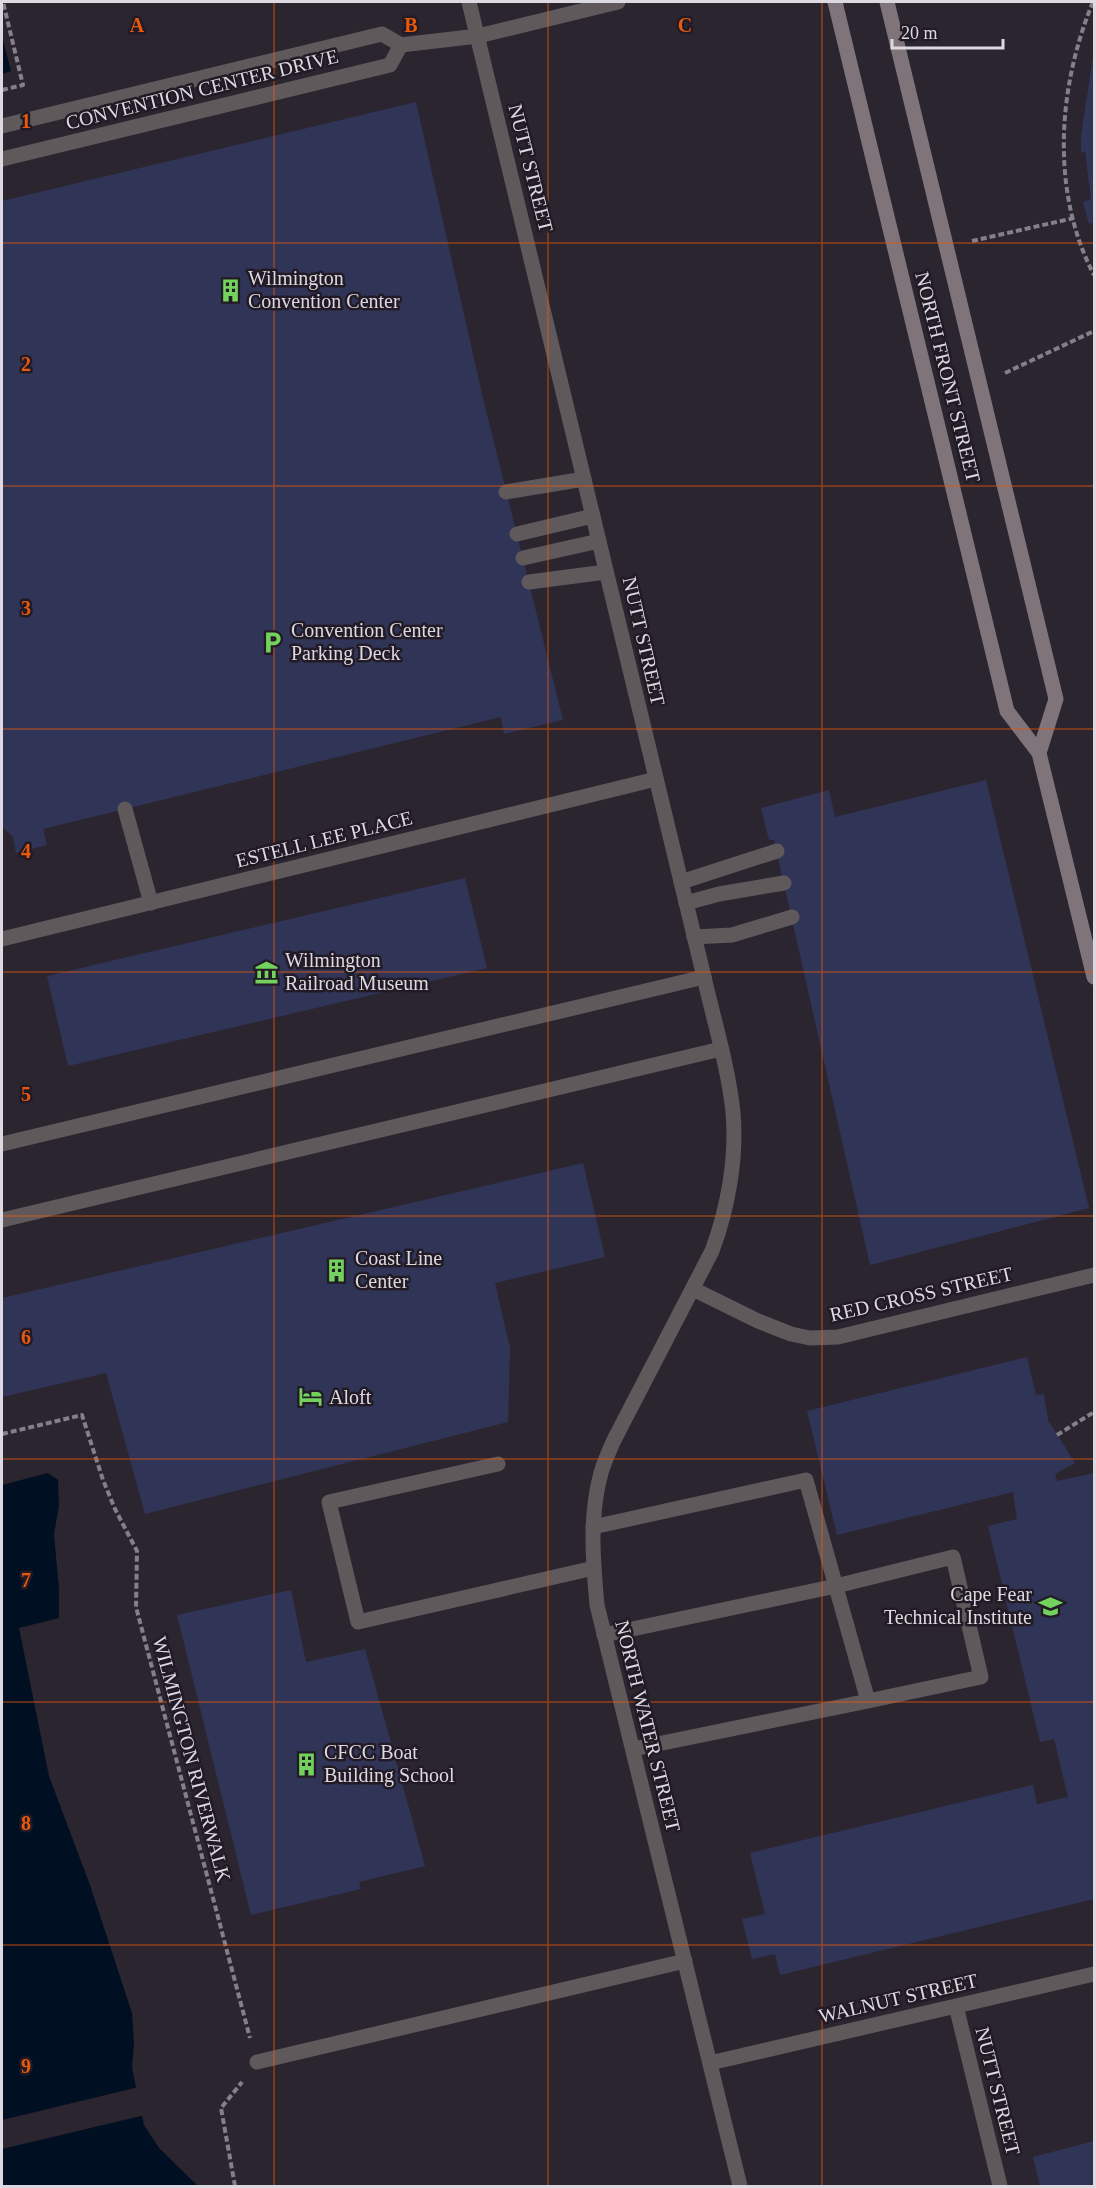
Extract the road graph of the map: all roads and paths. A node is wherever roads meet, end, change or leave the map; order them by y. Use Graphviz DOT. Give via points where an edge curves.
graph roads {
  1 [pos="3,2"];
  2 [pos="469,2"];
  3 [pos="618,2"];
  4 [pos="835,2"];
  5 [pos="887,2"];
  6 [pos="1093,2"];
  7 [pos="477,36"];
  8 [pos="401,45"];
  9 [pos="2,90"];
  10 [pos="2,126"];
  11 [pos="2,159"];
  12 [pos="1074,218"];
  13 [pos="972,241"];
  14 [pos="1095,275"];
  15 [pos="1095,331"];
  16 [pos="1004,373"];
  17 [pos="584,479"];
  18 [pos="506,492"];
  19 [pos="593,516"];
  20 [pos="517,534"];
  21 [pos="599,541"];
  22 [pos="523,558"];
  23 [pos="606,572"];
  24 [pos="529,582"];
  25 [pos="1039,753"];
  26 [pos="656,779"];
  27 [pos="125,809"];
  28 [pos="777,851"];
  29 [pos="681,882"];
  30 [pos="784,883"];
  31 [pos="151,903"];
  32 [pos="686,903"];
  33 [pos="792,917"];
  34 [pos="694,937"];
  35 [pos="2,939"];
  36 [pos="704,977"];
  37 [pos="1095,977"];
  38 [pos="721,1049"];
  39 [pos="2,1144"];
  40 [pos="2,1220"];
  41 [pos="1095,1275"];
  42 [pos="693,1288"];
  43 [pos="1095,1412"];
  44 [pos="2,1434"];
  45 [pos="1057,1435"];
  46 [pos="498,1464"];
  47 [pos="593,1527"];
  48 [pos="594,1568"];
  49 [pos="836,1586"];
  50 [pos="604,1635"];
  51 [pos="868,1701"];
  52 [pos="633,1749"];
  53 [pos="685,1960"];
  54 [pos="1095,1974"];
  55 [pos="956,2006"];
  56 [pos="256,2062"];
  57 [pos="711,2063"];
  58 [pos="235,2187"];
  59 [pos="740,2187"];
  60 [pos="1000,2187"];
  1 -- 9 [label="path" via="23,85"];
  2 -- 7 [label="street, NUTT STREET"];
  3 -- 7 [label="street, CONVENTION CENTER DRIVE"];
  4 -- 25 [label="main road, NORTH FRONT STREET" via="1007,711"];
  5 -- 25 [label="main road, NORTH FRONT STREET" via="1056,699"];
  6 -- 12 [label="path" via="1076,48 1064,122"];
  7 -- 8 [label="street, CONVENTION CENTER DRIVE"];
  7 -- 17 [label="street, NUTT STREET"];
  8 -- 10 [label="street, CONVENTION CENTER DRIVE" via="382,34"];
  8 -- 11 [label="street, CONVENTION CENTER DRIVE" via="390,65"];
  12 -- 13 [label="path"];
  12 -- 14 [label="path"];
  15 -- 16 [label="path"];
  17 -- 18 [label="street"];
  17 -- 19 [label="street, NUTT STREET"];
  19 -- 20 [label="street"];
  19 -- 21 [label="street, NUTT STREET"];
  21 -- 22 [label="street"];
  21 -- 23 [label="street, NUTT STREET"];
  23 -- 24 [label="street"];
  23 -- 26 [label="street, NUTT STREET"];
  25 -- 37 [label="main road, NORTH FRONT STREET"];
  26 -- 29 [label="street, NUTT STREET"];
  26 -- 31 [label="street, ESTELL LEE PLACE"];
  27 -- 31 [label="street"];
  28 -- 29 [label="street"];
  29 -- 32 [label="street, NUTT STREET"];
  30 -- 32 [label="street"];
  31 -- 35 [label="street, ESTELL LEE PLACE"];
  32 -- 34 [label="street, NUTT STREET"];
  33 -- 34 [label="street" via="732,935"];
  34 -- 36 [label="street, NUTT STREET"];
  36 -- 38 [label="street, NUTT STREET"];
  36 -- 39 [label="street"];
  38 -- 40 [label="street"];
  38 -- 42 [label="street, NUTT STREET" via="733,1113 730,1178 720,1230"];
  41 -- 42 [label="street, RED CROSS STREET" via="838,1337 810,1338 773,1328"];
  42 -- 47 [label="street, NORTH WATER STREET" via="613,1442 601,1473"];
  43 -- 45 [label="path"];
  44 -- 56 [label="path, WILMINGTON RIVERWALK" via="82,1415 111,1499 137,1551 136,1607"];
  46 -- 48 [label="street" via="329,1502 358,1622"];
  47 -- 48 [label="street, NORTH WATER STREET"];
  47 -- 49 [label="street" via="806,1480"];
  48 -- 50 [label="street, NORTH WATER STREET"];
  49 -- 50 [label="street"];
  49 -- 51 [label="street"];
  49 -- 51 [label="street" via="953,1557 981,1677"];
  50 -- 52 [label="street, NORTH WATER STREET"];
  51 -- 52 [label="street"];
  52 -- 53 [label="street, NORTH WATER STREET"];
  53 -- 56 [label="street"];
  53 -- 57 [label="street, NORTH WATER STREET"];
  54 -- 55 [label="street, WALNUT STREET"];
  55 -- 57 [label="street, WALNUT STREET"];
  55 -- 60 [label="street, NUTT STREET"];
  56 -- 58 [label="path" via="221,2108"];
  57 -- 59 [label="street, NORTH WATER STREET"];
}
